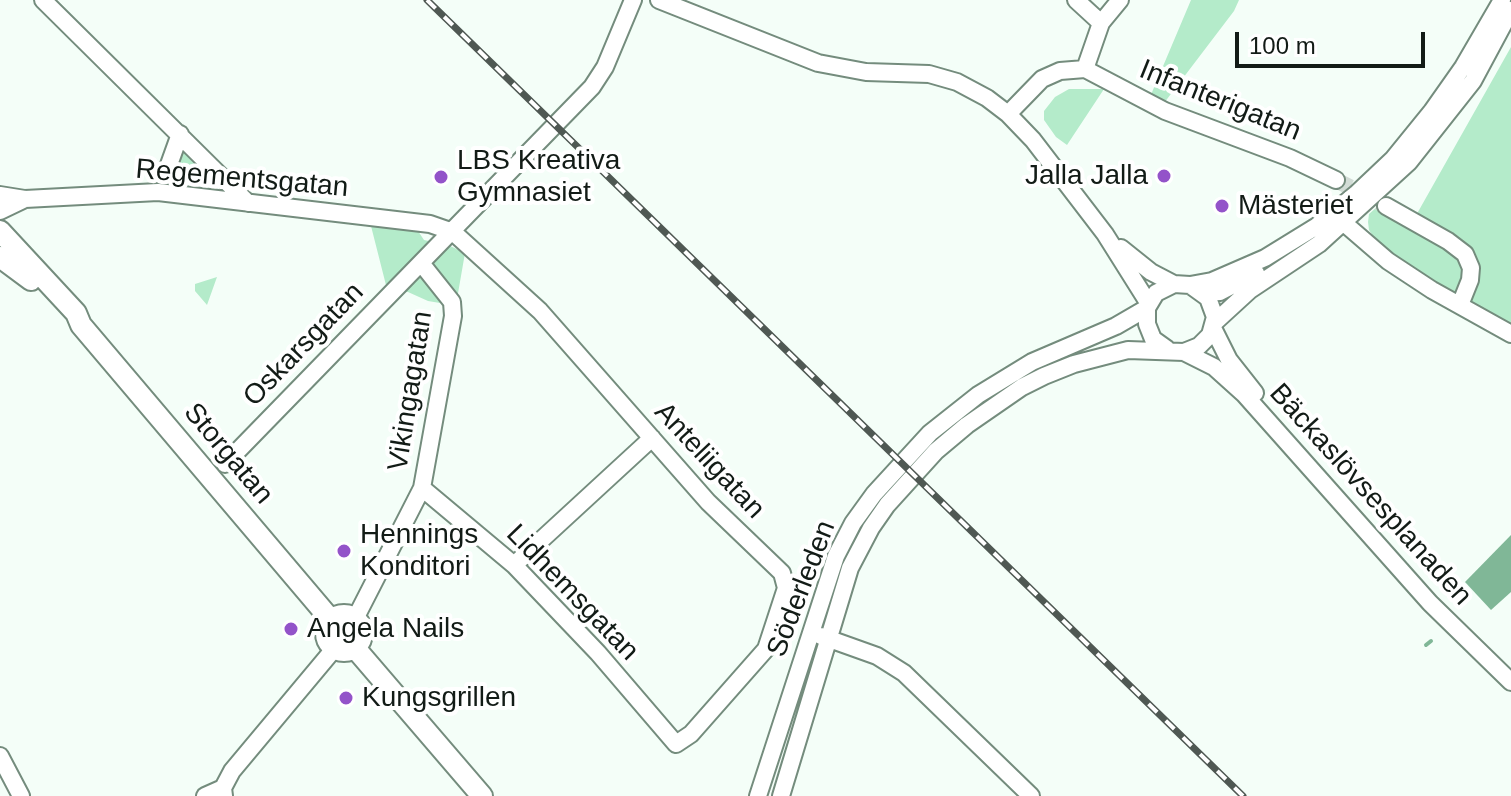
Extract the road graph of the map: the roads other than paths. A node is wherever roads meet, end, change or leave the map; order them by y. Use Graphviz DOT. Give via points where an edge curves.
graph roads {
  1 [pos="43,0"];
  2 [pos="633,0"];
  3 [pos="659,0"];
  4 [pos="1076,0"];
  5 [pos="1120,0"];
  6 [pos="1502,0"];
  7 [pos="1511,10"];
  8 [pos="1101,23"];
  9 [pos="1085,69"];
  10 [pos="1008,114"];
  11 [pos="180,134"];
  12 [pos="166,173"];
  13 [pos="1336,180"];
  14 [pos="0,195"];
  15 [pos="25,199"];
  16 [pos="248,203"];
  17 [pos="1386,206"];
  18 [pos="0,211"];
  19 [pos="1338,218"];
  20 [pos="0,231"];
  21 [pos="453,232"];
  22 [pos="1105,234"];
  23 [pos="0,257"];
  24 [pos="421,263"];
  25 [pos="1190,287"];
  26 [pos="1460,305"];
  27 [pos="1148,306"];
  28 [pos="81,325"];
  29 [pos="1214,326"];
  30 [pos="1511,334"];
  31 [pos="1168,347"];
  32 [pos="652,438"];
  33 [pos="225,464"];
  34 [pos="422,488"];
  35 [pos="514,565"];
  36 [pos="355,619"];
  37 [pos="331,620"];
  38 [pos="812,633"];
  39 [pos="829,639"];
  40 [pos="355,648"];
  41 [pos="334,649"];
  42 [pos="1511,670"];
  43 [pos="1511,682"];
  44 [pos="676,744"];
  45 [pos="0,756"];
  46 [pos="223,792"];
  47 [pos="481,792"];
  48 [pos="21,796"];
  49 [pos="205,796"];
  50 [pos="758,796"];
  51 [pos="781,796"];
  52 [pos="1031,796"];
  1 -- 11 [label="street"];
  2 -- 21 [label="street, Oskarsgatan" via="592,87"];
  3 -- 10 [label="street" via="835,68 942,77 970,88"];
  4 -- 8 [label="street"];
  5 -- 8 [label="street"];
  6 -- 19 [label="street, Söderleden" via="1415,134"];
  7 -- 19 [label="street, Söderleden" via="1456,105 1409,162"];
  8 -- 9 [label="street"];
  9 -- 10 [label="street" via="1042,79"];
  9 -- 13 [label="street, Infanterigatan" via="1165,111"];
  10 -- 22 [label="street"];
  11 -- 12 [label="street"];
  11 -- 16 [label="street"];
  14 -- 15 [label="street, Regementsgatan"];
  15 -- 16 [label="street, Regementsgatan" via="158,192"];
  15 -- 18 [label="street, Regementsgatan"];
  16 -- 21 [label="street, Regementsgatan" via="430,224"];
  17 -- 26 [label="street" via="1465,254 1470,280"];
  19 -- 25 [label="street, Söderleden" via="1246,268"];
  19 -- 26 [label="street" via="1388,261"];
  19 -- 29 [label="street, Söderleden" via="1319,244 1250,290"];
  20 -- 28 [label="main road, Storgatan" via="76,313"];
  21 -- 24 [label="street, Oskarsgatan"];
  21 -- 32 [label="street, Anteliigatan" via="540,311"];
  22 -- 25 [label="street" via="1140,265"];
  22 -- 27 [label="street"];
  23 -- 28 [label="main road, Storgatan"];
  24 -- 33 [label="street, Oskarsgatan"];
  24 -- 34 [label="street, Vikingagatan" via="452,302 453,316"];
  25 -- 27 [label="street, Söderleden" via="1156,293"];
  25 -- 29 [label="street" via="1212,304"];
  26 -- 30 [label="street"];
  27 -- 31 [label="street" via="1147,324"];
  27 -- 38 [label="street, Söderleden" via="1015,372 930,433 853,523 836,556"];
  28 -- 37 [label="main road, Storgatan"];
  29 -- 31 [label="street, Söderleden" via="1199,346"];
  29 -- 42 [label="street, Bäckaslövsesplanaden" via="1229,360 1255,394 1410,567"];
  31 -- 39 [label="street, Söderleden" via="1128,350 1074,364 1022,387 936,451 879,516 857,554"];
  31 -- 43 [label="street, Bäckaslövsesplanaden" via="1214,367 1244,394 1430,603"];
  32 -- 35 [label="street"];
  32 -- 44 [label="street, Anteliigatan" via="708,502 782,573 786,588 766,649 691,734"];
  34 -- 35 [label="street, Lidhemsgatan"];
  34 -- 36 [label="street, Vikingagatan"];
  35 -- 44 [label="street, Lidhemsgatan"];
  36 -- 37 [label="main road" via="343,615"];
  36 -- 40 [label="main road" via="362,633"];
  37 -- 41 [label="main road" via="325,634"];
  38 -- 39 [label="street"];
  38 -- 50 [label="street, Söderleden"];
  39 -- 51 [label="street, Söderleden"];
  39 -- 52 [label="street" via="877,656 904,673"];
  40 -- 41 [label="main road"];
  40 -- 47 [label="main road"];
  41 -- 46 [label="street" via="232,771"];
  45 -- 48 [label="street"];
  46 -- 49 [label="street"];
}
